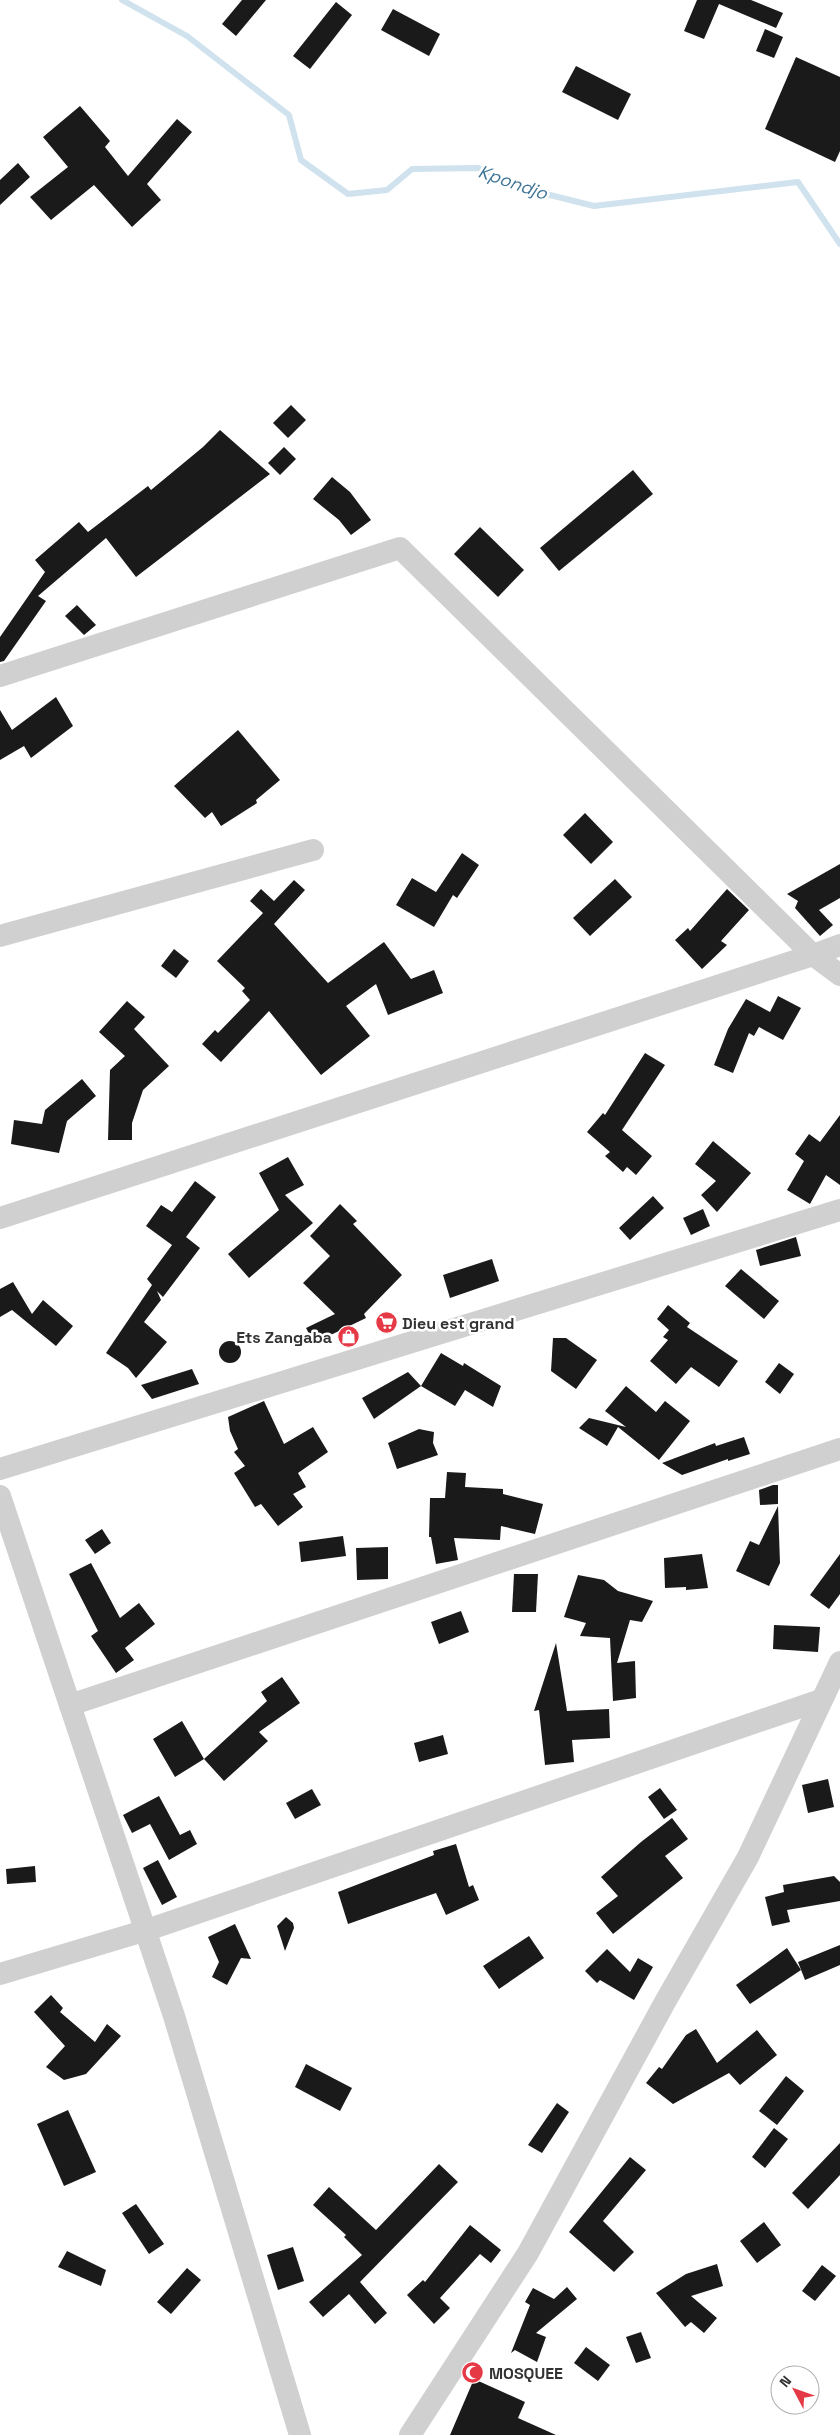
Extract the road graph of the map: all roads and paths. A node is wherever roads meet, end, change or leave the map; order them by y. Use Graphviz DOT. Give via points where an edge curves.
graph roads {
  1 [pos="0,676"];
  2 [pos="313,850"];
  3 [pos="0,936"];
  4 [pos="840,945"];
  5 [pos="813,955"];
  6 [pos="840,975"];
  7 [pos="840,1210"];
  8 [pos="0,1218"];
  9 [pos="840,1449"];
  10 [pos="0,1469"];
  11 [pos="0,1496"];
  12 [pos="840,1662"];
  13 [pos="821,1700"];
  14 [pos="70,1705"];
  15 [pos="147,1930"];
  16 [pos="0,1974"];
  17 [pos="300,2435"];
  18 [pos="410,2435"];
  1 -- 5 [label="street" via="400,548"];
  2 -- 3 [label="street"];
  4 -- 5 [label="street"];
  5 -- 6 [label="street"];
  5 -- 8 [label="street"];
  7 -- 10 [label="street"];
  9 -- 14 [label="street"];
  11 -- 14 [label="street"];
  12 -- 13 [label="street"];
  13 -- 15 [label="street"];
  13 -- 18 [label="street" via="748,1857 528,2253"];
  14 -- 15 [label="street"];
  15 -- 16 [label="street"];
  15 -- 17 [label="street"];
}
